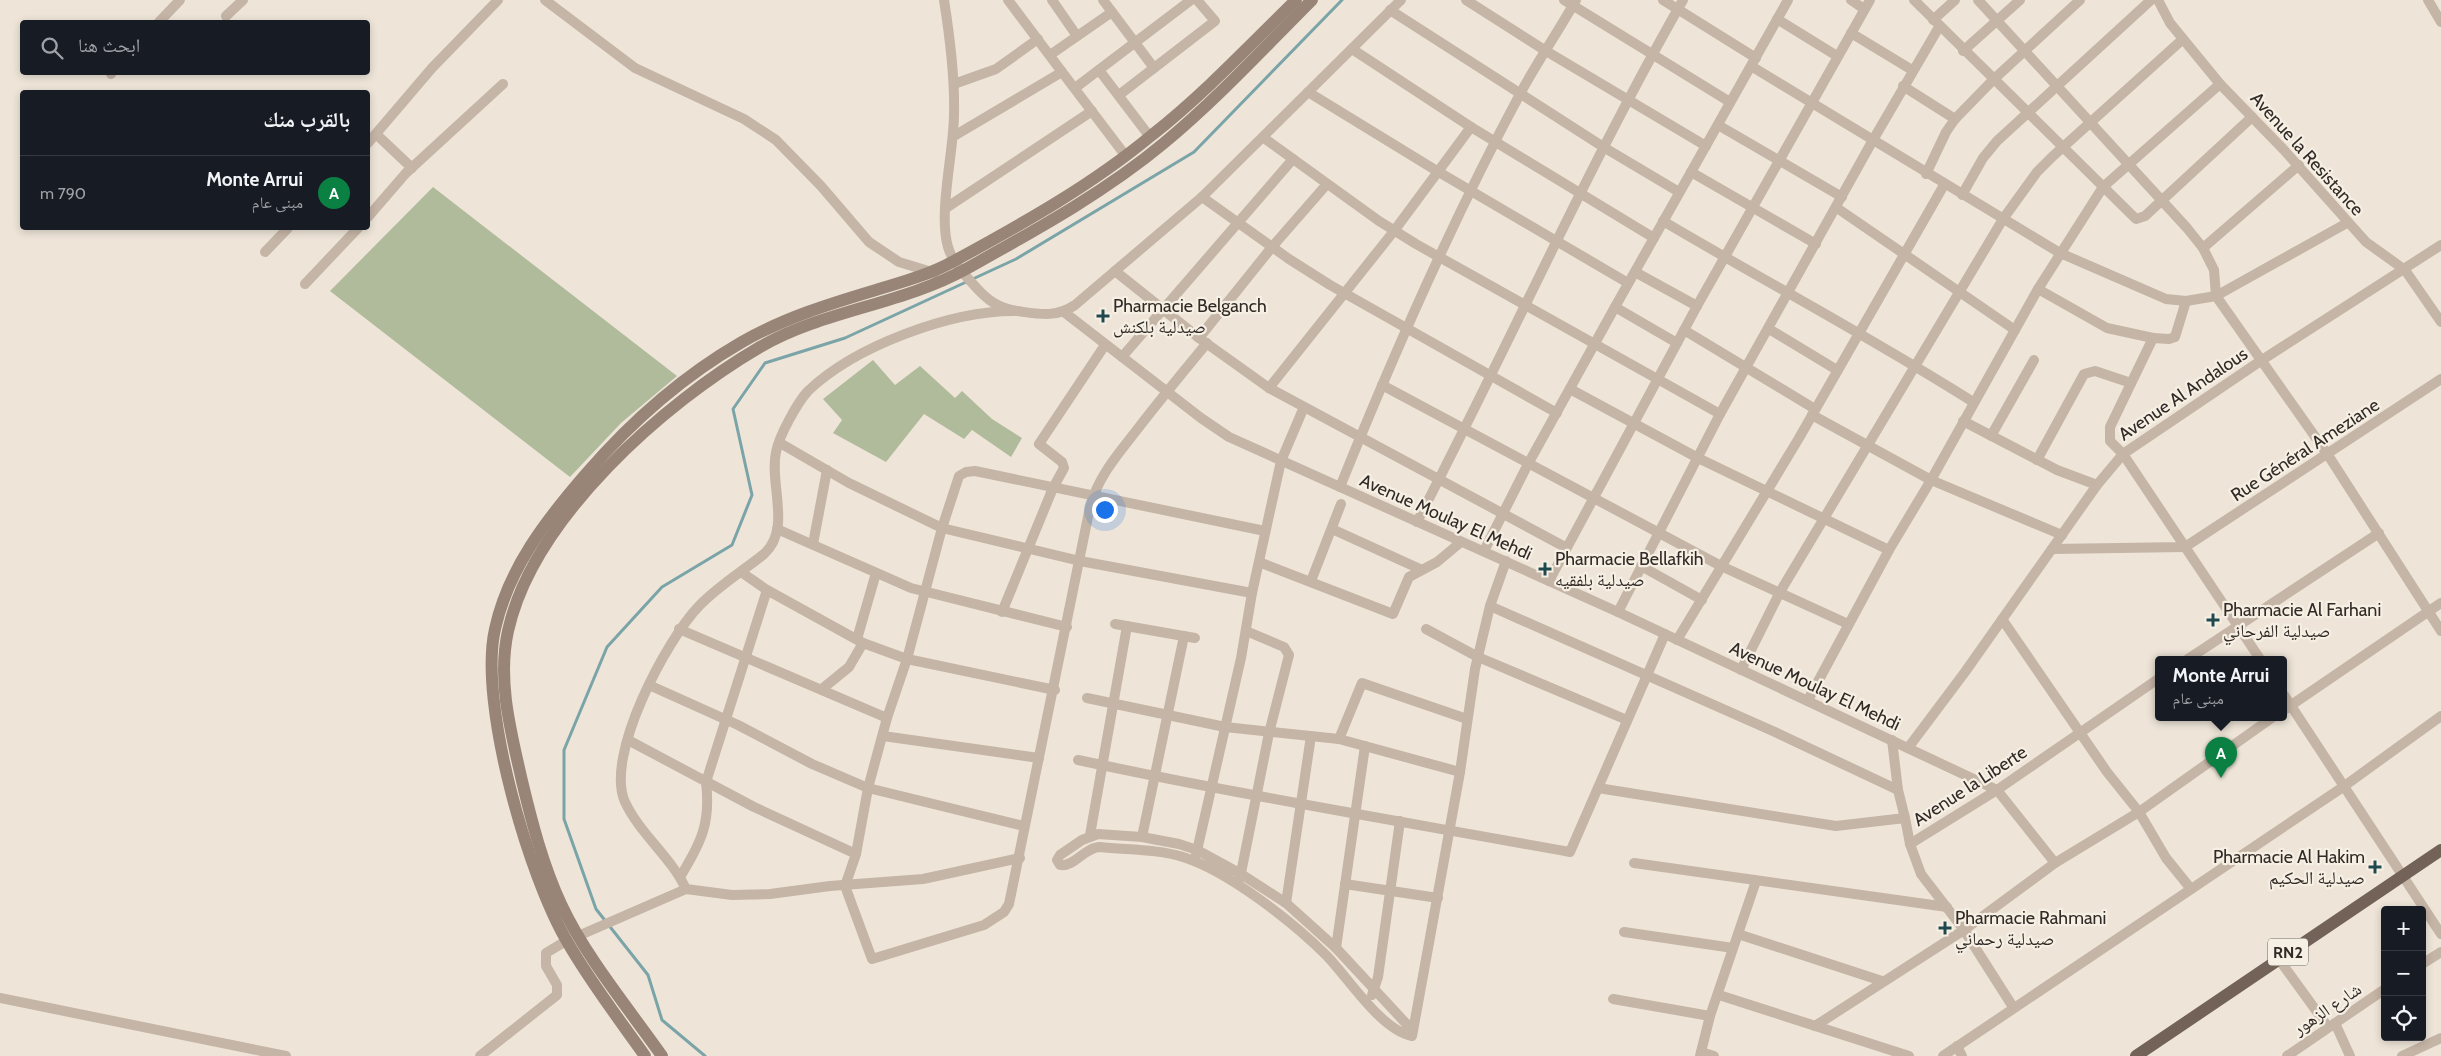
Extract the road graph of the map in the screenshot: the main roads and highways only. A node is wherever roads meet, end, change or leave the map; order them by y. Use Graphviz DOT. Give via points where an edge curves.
graph roads {
  1 [pos="2441,850"];
  2 [pos="2136,1056"];
  1 -- 2 [label="main road, RN2"];
}
